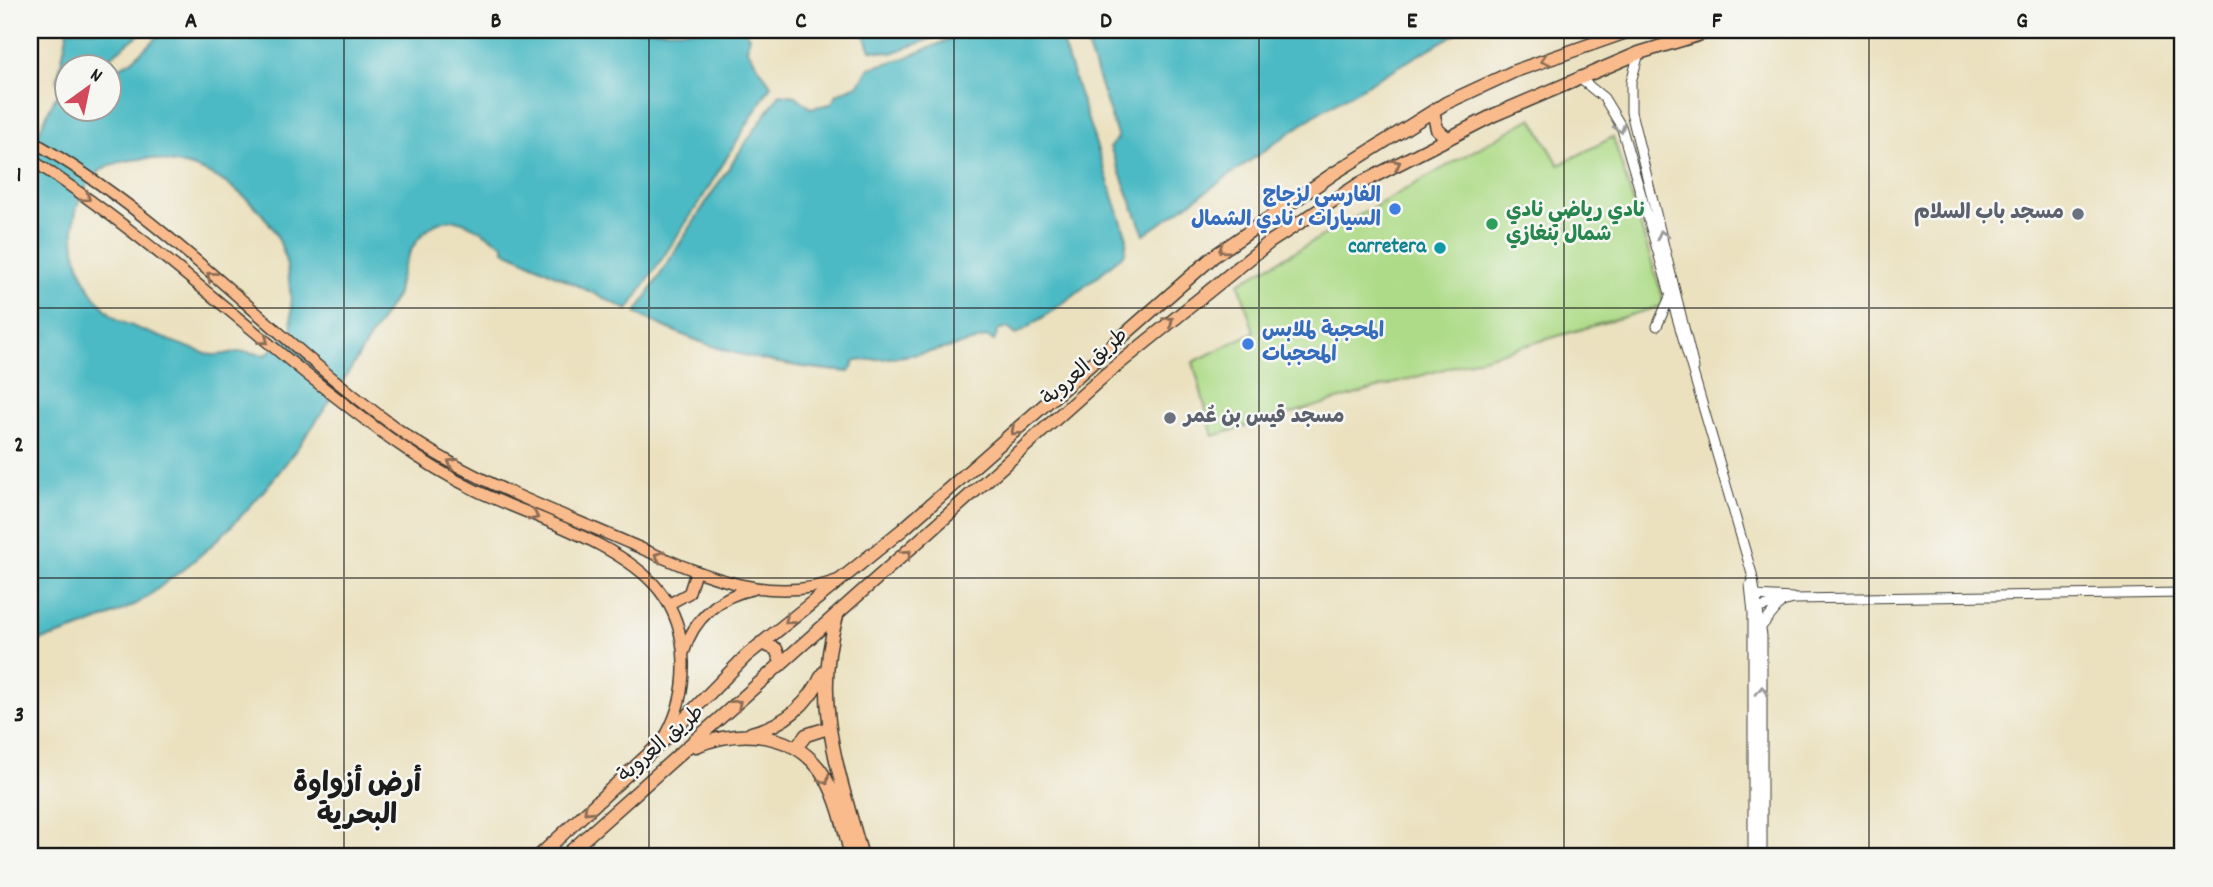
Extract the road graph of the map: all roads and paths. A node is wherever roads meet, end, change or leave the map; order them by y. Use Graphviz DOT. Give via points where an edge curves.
graph roads {
  1 [pos="1632,30"];
  2 [pos="1714,30"];
  3 [pos="1639,53"];
  4 [pos="1578,77"];
  5 [pos="1433,111"];
  6 [pos="1448,139"];
  7 [pos="30,140"];
  8 [pos="30,159"];
  9 [pos="1670,298"];
  10 [pos="1657,326"];
  11 [pos="1695,373"];
  12 [pos="1750,570"];
  13 [pos="696,571"];
  14 [pos="843,578"];
  15 [pos="757,589"];
  16 [pos="2183,593"];
  17 [pos="1754,596"];
  18 [pos="1783,599"];
  19 [pos="669,604"];
  20 [pos="1756,611"];
  21 [pos="837,616"];
  22 [pos="1762,636"];
  23 [pos="761,643"];
  24 [pos="683,655"];
  25 [pos="782,664"];
  26 [pos="826,665"];
  27 [pos="828,728"];
  28 [pos="747,734"];
  29 [pos="663,741"];
  30 [pos="796,748"];
  31 [pos="680,754"];
  32 [pos="538,857"];
  33 [pos="564,857"];
  34 [pos="851,857"];
  35 [pos="862,857"];
  36 [pos="1753,857"];
  37 [pos="1762,857"];
  1 -- 5 [label="highway, طريق العروبة, one-way" via="1515,71"];
  2 -- 3 [label="highway, طريق العروبة"];
  3 -- 4 [label="highway, طريق العروبة"];
  11 -- 3 [label="street, one-way" via="1631,112 1631,82"];
  4 -- 6 [label="highway, طريق العروبة"];
  4 -- 9 [label="street, one-way" via="1598,92 1618,118"];
  5 -- 6 [label="highway" via="1435,125"];
  5 -- 14 [label="highway, طريق العروبة, one-way" via="1214,256"];
  21 -- 6 [label="highway, طريق العروبة, one-way" via="1105,375 1216,283 1327,204"];
  13 -- 7 [label="main road, one-way" via="458,467 406,434 107,190"];
  8 -- 19 [label="main road, one-way" via="142,239 349,408 436,470 622,559 652,581"];
  9 -- 10 [label="street"];
  9 -- 11 [label="street"];
  11 -- 12 [label="street"];
  12 -- 17 [label="street"];
  12 -- 18 [label="street" via="1762,586"];
  13 -- 15 [label="main road"];
  13 -- 19 [label="main road" via="690,593"];
  14 -- 15 [label="main road" via="800,590"];
  14 -- 23 [label="highway, طريق العروبة, one-way"];
  15 -- 24 [label="main road" via="713,607 694,629"];
  16 -- 18 [label="street"];
  17 -- 18 [label="street"];
  17 -- 20 [label="street"];
  18 -- 20 [label="street"];
  18 -- 22 [label="street" via="1765,620"];
  19 -- 24 [label="main road"];
  20 -- 22 [label="street"];
  20 -- 36 [label="street"];
  21 -- 25 [label="highway, طريق العروبة"];
  21 -- 26 [label="highway"];
  37 -- 22 [label="street, one-way"];
  23 -- 25 [label="highway" via="776,649"];
  23 -- 29 [label="highway, طريق العروبة"];
  24 -- 29 [label="main road" via="680,700"];
  31 -- 25 [label="highway, طريق العروبة, one-way"];
  26 -- 27 [label="highway"];
  26 -- 28 [label="highway" via="813,692 793,714"];
  27 -- 30 [label="highway" via="806,734"];
  27 -- 35 [label="highway"];
  28 -- 30 [label="highway"];
  28 -- 31 [label="highway" via="715,738"];
  29 -- 32 [label="highway, طريق العروبة, one-way"];
  30 -- 34 [label="highway, one-way" via="815,764 829,785"];
  31 -- 33 [label="highway, طريق العروبة"];
}
